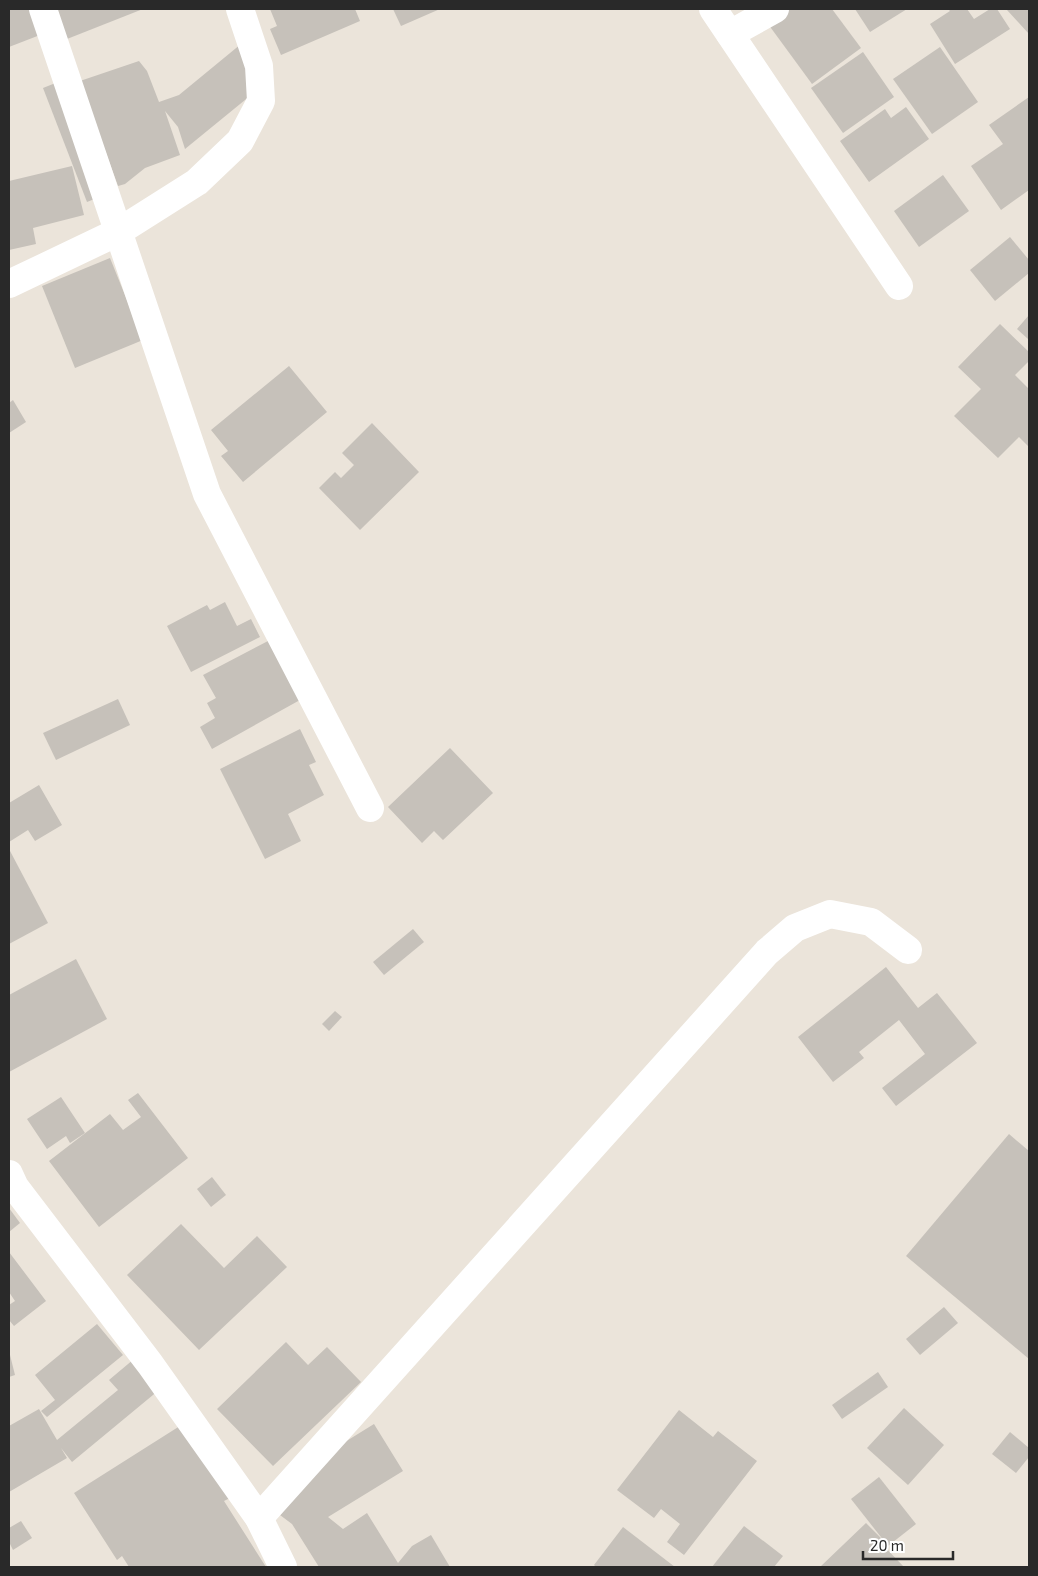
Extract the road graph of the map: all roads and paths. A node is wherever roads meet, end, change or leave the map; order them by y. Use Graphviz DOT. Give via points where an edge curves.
graph roads {
  1 [pos="43,9"];
  2 [pos="240,9"];
  3 [pos="713,9"];
  4 [pos="775,9"];
  5 [pos="730,34"];
  6 [pos="118,232"];
  7 [pos="9,284"];
  8 [pos="899,286"];
  9 [pos="370,808"];
  10 [pos="908,950"];
  11 [pos="9,1174"];
  12 [pos="259,1518"];
  13 [pos="282,1567"];
  1 -- 6 [label="street"];
  2 -- 6 [label="street" via="258,66 261,101 240,141 197,182"];
  3 -- 5 [label="street"];
  4 -- 5 [label="street"];
  5 -- 8 [label="street"];
  6 -- 7 [label="street"];
  6 -- 9 [label="street" via="207,494"];
  10 -- 12 [label="street" via="871,922 830,914 795,928 767,952"];
  11 -- 12 [label="street" via="14,1187 150,1364"];
  12 -- 13 [label="street"];
}
